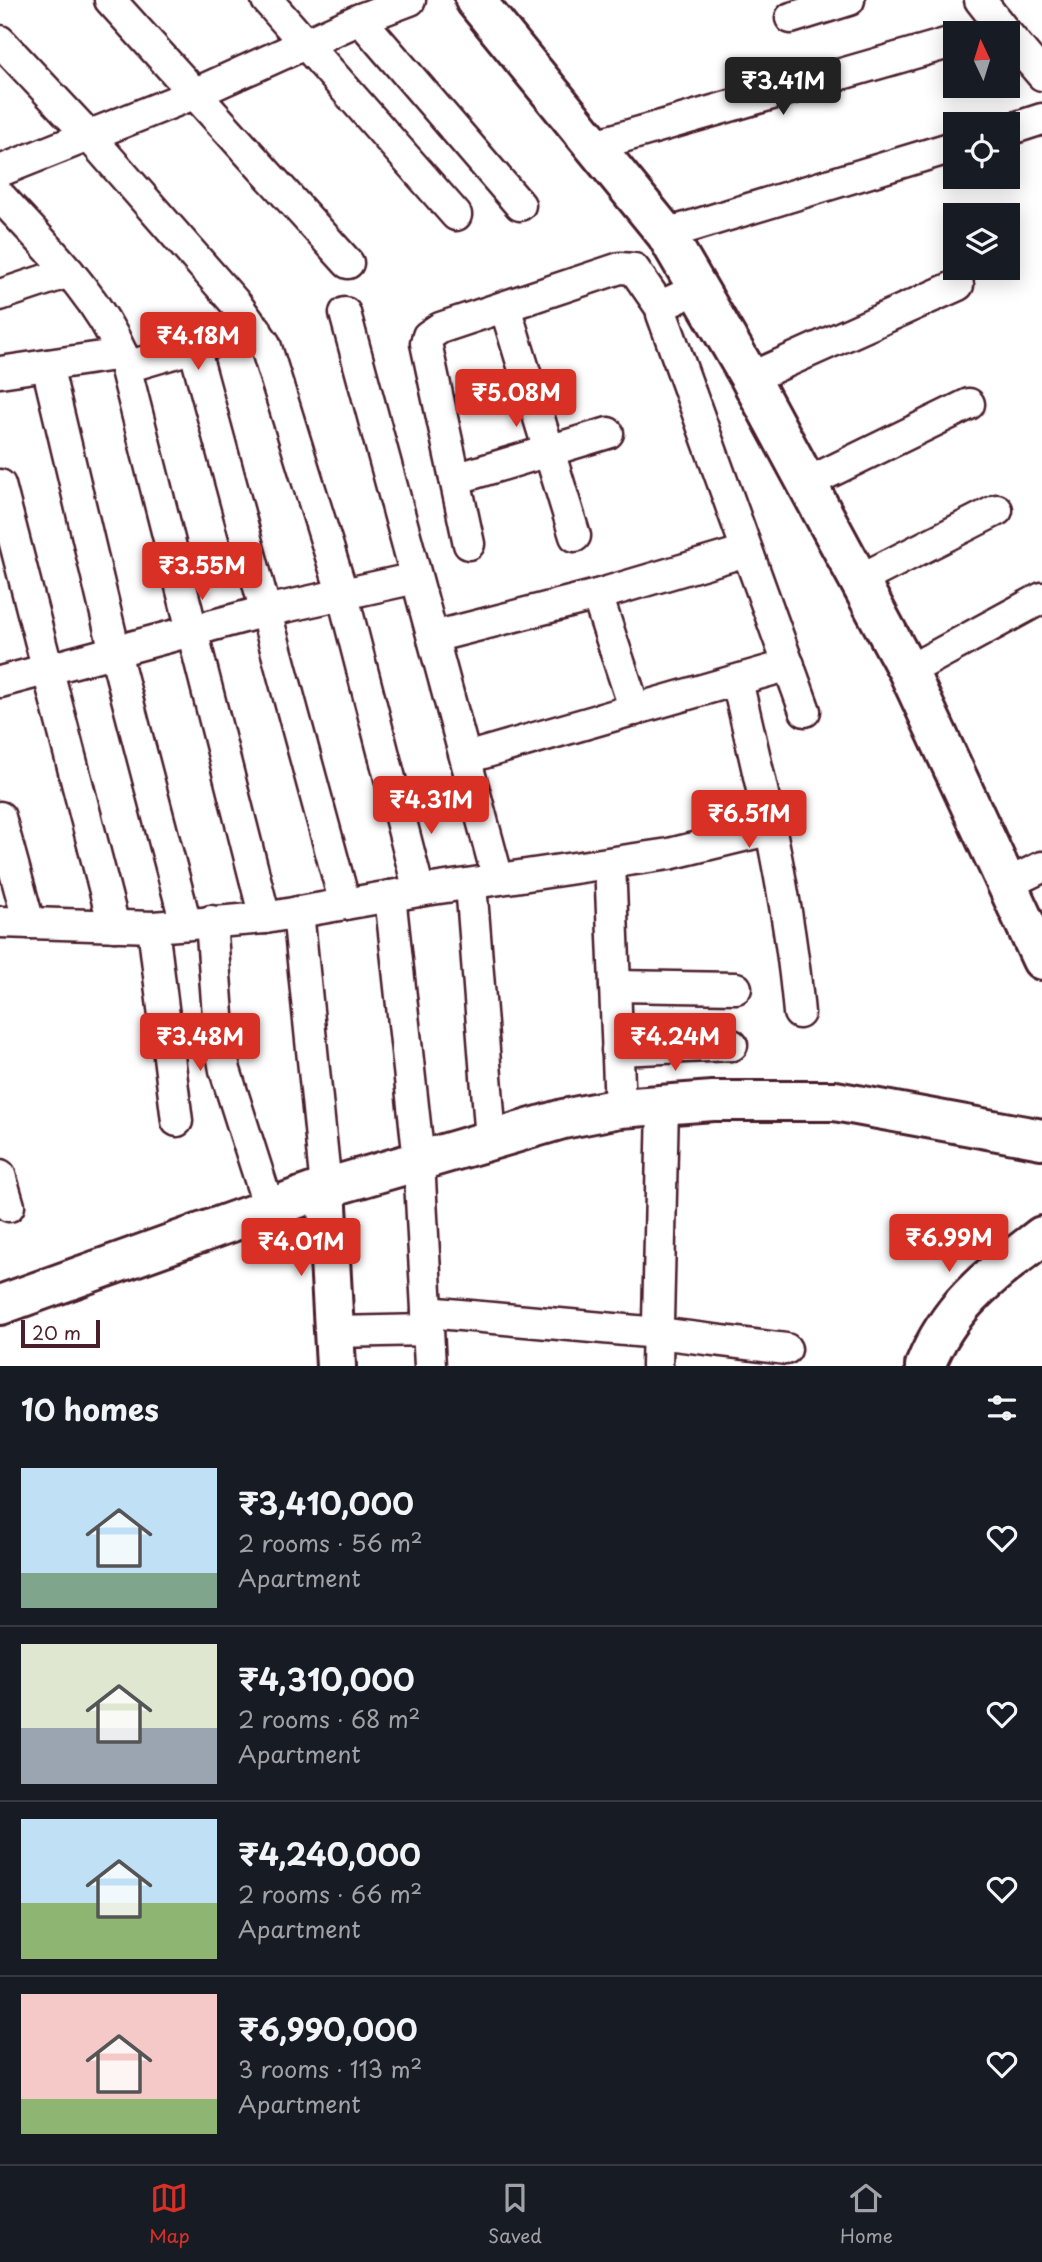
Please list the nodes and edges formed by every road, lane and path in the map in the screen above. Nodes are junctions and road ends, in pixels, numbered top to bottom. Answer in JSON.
{"nodes":[{"id":1,"x":110,"y":0,"type":"edge"},
{"id":2,"x":267,"y":0,"type":"edge"},
{"id":3,"x":410,"y":0,"type":"edge"},
{"id":4,"x":475,"y":0,"type":"edge"},
{"id":5,"x":849,"y":0,"type":"edge"},
{"id":6,"x":980,"y":0,"type":"edge"},
{"id":7,"x":791,"y":18,"type":"dead end"},
{"id":8,"x":360,"y":19,"type":"junction"},
{"id":9,"x":992,"y":21,"type":"edge"},
{"id":10,"x":0,"y":41,"type":"edge"},
{"id":11,"x":305,"y":43,"type":"junction"},
{"id":12,"x":943,"y":45,"type":"edge"},
{"id":13,"x":1020,"y":53,"type":"edge"},
{"id":14,"x":1042,"y":75,"type":"edge"},
{"id":15,"x":196,"y":93,"type":"junction"},
{"id":16,"x":1042,"y":119,"type":"edge"},
{"id":17,"x":1020,"y":126,"type":"edge"},
{"id":18,"x":90,"y":137,"type":"junction"},
{"id":19,"x":596,"y":145,"type":"junction"},
{"id":20,"x":943,"y":150,"type":"edge"},
{"id":21,"x":0,"y":171,"type":"edge"},
{"id":22,"x":0,"y":196,"type":"edge"},
{"id":23,"x":520,"y":205,"type":"dead end"},
{"id":24,"x":456,"y":215,"type":"dead end"},
{"id":25,"x":666,"y":234,"type":"junction"},
{"id":26,"x":348,"y":263,"type":"dead end"},
{"id":27,"x":69,"y":272,"type":"junction"},
{"id":28,"x":958,"y":285,"type":"dead end"},
{"id":29,"x":698,"y":289,"type":"junction"},
{"id":30,"x":0,"y":295,"type":"edge"},
{"id":31,"x":505,"y":307,"type":"junction"},
{"id":32,"x":661,"y":308,"type":"junction"},
{"id":33,"x":345,"y":313,"type":"dead end"},
{"id":34,"x":256,"y":329,"type":"junction"},
{"id":35,"x":194,"y":347,"type":"junction"},
{"id":36,"x":124,"y":361,"type":"junction"},
{"id":37,"x":47,"y":365,"type":"junction"},
{"id":38,"x":0,"y":372,"type":"edge"},
{"id":39,"x":750,"y":378,"type":"junction"},
{"id":40,"x":969,"y":404,"type":"dead end"},
{"id":41,"x":608,"y":433,"type":"dead end"},
{"id":42,"x":549,"y":450,"type":"junction"},
{"id":43,"x":455,"y":479,"type":"junction"},
{"id":44,"x":807,"y":483,"type":"junction"},
{"id":45,"x":0,"y":485,"type":"edge"},
{"id":46,"x":997,"y":510,"type":"dead end"},
{"id":47,"x":575,"y":536,"type":"dead end"},
{"id":48,"x":469,"y":544,"type":"dead end"},
{"id":49,"x":746,"y":551,"type":"junction"},
{"id":50,"x":416,"y":578,"type":"junction"},
{"id":51,"x":859,"y":580,"type":"junction"},
{"id":52,"x":342,"y":592,"type":"junction"},
{"id":53,"x":597,"y":594,"type":"junction"},
{"id":54,"x":1042,"y":598,"type":"edge"},
{"id":55,"x":265,"y":611,"type":"junction"},
{"id":56,"x":192,"y":631,"type":"junction"},
{"id":57,"x":433,"y":637,"type":"junction"},
{"id":58,"x":115,"y":652,"type":"junction"},
{"id":59,"x":789,"y":665,"type":"junction"},
{"id":60,"x":49,"y":669,"type":"junction"},
{"id":61,"x":908,"y":671,"type":"junction"},
{"id":62,"x":737,"y":681,"type":"junction"},
{"id":63,"x":0,"y":682,"type":"edge"},
{"id":64,"x":635,"y":710,"type":"junction"},
{"id":65,"x":805,"y":711,"type":"dead end"},
{"id":66,"x":466,"y":758,"type":"junction"},
{"id":67,"x":0,"y":817,"type":"edge"},
{"id":68,"x":772,"y":830,"type":"junction"},
{"id":69,"x":610,"y":863,"type":"junction"},
{"id":70,"x":1042,"y":867,"type":"edge"},
{"id":71,"x":485,"y":882,"type":"junction"},
{"id":72,"x":1007,"y":884,"type":"junction"},
{"id":73,"x":419,"y":891,"type":"junction"},
{"id":74,"x":390,"y":896,"type":"junction"},
{"id":75,"x":345,"y":904,"type":"junction"},
{"id":76,"x":298,"y":912,"type":"junction"},
{"id":77,"x":265,"y":918,"type":"junction"},
{"id":78,"x":15,"y":923,"type":"edge"},
{"id":79,"x":198,"y":923,"type":"junction"},
{"id":80,"x":114,"y":926,"type":"junction"},
{"id":81,"x":153,"y":927,"type":"junction"},
{"id":82,"x":1042,"y":960,"type":"edge"},
{"id":83,"x":615,"y":986,"type":"junction"},
{"id":84,"x":736,"y":988,"type":"dead end"},
{"id":85,"x":799,"y":1013,"type":"dead end"},
{"id":86,"x":732,"y":1045,"type":"dead end"},
{"id":87,"x":617,"y":1050,"type":"junction"},
{"id":88,"x":663,"y":1105,"type":"junction"},
{"id":89,"x":620,"y":1108,"type":"junction"},
{"id":90,"x":177,"y":1121,"type":"dead end"},
{"id":91,"x":1042,"y":1139,"type":"edge"},
{"id":92,"x":491,"y":1140,"type":"junction"},
{"id":93,"x":419,"y":1161,"type":"junction"},
{"id":94,"x":0,"y":1175,"type":"edge"},
{"id":95,"x":326,"y":1188,"type":"junction"},
{"id":96,"x":9,"y":1206,"type":"dead end"},
{"id":97,"x":269,"y":1208,"type":"junction"},
{"id":98,"x":1042,"y":1236,"type":"edge"},
{"id":99,"x":0,"y":1306,"type":"edge"},
{"id":100,"x":427,"y":1321,"type":"junction"},
{"id":101,"x":658,"y":1333,"type":"junction"},
{"id":102,"x":335,"y":1349,"type":"edge"},
{"id":103,"x":786,"y":1349,"type":"dead end"},
{"id":104,"x":430,"y":1366,"type":"edge"},
{"id":105,"x":657,"y":1366,"type":"edge"},
{"id":106,"x":925,"y":1366,"type":"edge"}],
"edges":[{"from":1,"to":15,"type":"street"},
{"from":2,"to":11,"type":"street"},
{"from":3,"to":8,"type":"street"},
{"from":4,"to":19,"type":"street"},
{"from":5,"to":7,"type":"street"},
{"from":6,"to":9,"type":"street"},
{"from":8,"to":11,"type":"street"},
{"from":8,"to":23,"type":"street"},
{"from":10,"to":18,"type":"street"},
{"from":11,"to":15,"type":"street"},
{"from":11,"to":24,"type":"street"},
{"from":12,"to":19,"type":"street"},
{"from":13,"to":14,"type":"street"},
{"from":15,"to":18,"type":"street"},
{"from":15,"to":26,"type":"street"},
{"from":16,"to":17,"type":"street"},
{"from":18,"to":21,"type":"street"},
{"from":18,"to":34,"type":"street"},
{"from":19,"to":25,"type":"street"},
{"from":20,"to":25,"type":"street"},
{"from":22,"to":27,"type":"street"},
{"from":25,"to":29,"type":"street"},
{"from":27,"to":30,"type":"street"},
{"from":27,"to":36,"type":"street"},
{"from":28,"to":39,"type":"street"},
{"from":29,"to":32,"type":"street"},
{"from":29,"to":39,"type":"street"},
{"from":31,"to":32,"type":"street"},
{"from":31,"to":42,"type":"street"},
{"from":31,"to":43,"type":"street"},
{"from":32,"to":49,"type":"street"},
{"from":33,"to":50,"type":"street"},
{"from":34,"to":35,"type":"street"},
{"from":34,"to":52,"type":"street"},
{"from":35,"to":36,"type":"street"},
{"from":35,"to":55,"type":"street"},
{"from":36,"to":37,"type":"street"},
{"from":36,"to":56,"type":"street"},
{"from":37,"to":38,"type":"street"},
{"from":37,"to":58,"type":"street"},
{"from":39,"to":44,"type":"street"},
{"from":40,"to":44,"type":"street"},
{"from":41,"to":42,"type":"street"},
{"from":42,"to":43,"type":"street"},
{"from":42,"to":47,"type":"street"},
{"from":43,"to":48,"type":"street"},
{"from":44,"to":51,"type":"street"},
{"from":45,"to":60,"type":"street"},
{"from":46,"to":51,"type":"street"},
{"from":49,"to":53,"type":"street"},
{"from":49,"to":59,"type":"street"},
{"from":50,"to":52,"type":"street"},
{"from":50,"to":57,"type":"street"},
{"from":51,"to":61,"type":"street"},
{"from":52,"to":55,"type":"street"},
{"from":52,"to":73,"type":"street"},
{"from":53,"to":57,"type":"street"},
{"from":53,"to":64,"type":"street"},
{"from":54,"to":61,"type":"street"},
{"from":55,"to":56,"type":"street"},
{"from":55,"to":75,"type":"street"},
{"from":56,"to":58,"type":"street"},
{"from":56,"to":77,"type":"street"},
{"from":57,"to":66,"type":"street"},
{"from":58,"to":60,"type":"street"},
{"from":58,"to":79,"type":"street"},
{"from":59,"to":62,"type":"street"},
{"from":59,"to":65,"type":"street"},
{"from":60,"to":63,"type":"street"},
{"from":60,"to":80,"type":"street"},
{"from":61,"to":72,"type":"street"},
{"from":62,"to":64,"type":"street"},
{"from":62,"to":68,"type":"street"},
{"from":64,"to":66,"type":"street"},
{"from":66,"to":71,"type":"street"},
{"from":67,"to":78,"type":"street"},
{"from":68,"to":69,"type":"street"},
{"from":68,"to":85,"type":"street"},
{"from":69,"to":71,"type":"street"},
{"from":69,"to":83,"type":"street"},
{"from":70,"to":72,"type":"street"},
{"from":71,"to":73,"type":"street"},
{"from":71,"to":92,"type":"street"},
{"from":72,"to":82,"type":"street"},
{"from":73,"to":74,"type":"street"},
{"from":74,"to":75,"type":"street"},
{"from":74,"to":93,"type":"street"},
{"from":75,"to":76,"type":"street"},
{"from":76,"to":77,"type":"street"},
{"from":76,"to":95,"type":"street"},
{"from":77,"to":79,"type":"street"},
{"from":78,"to":80,"type":"street"},
{"from":79,"to":81,"type":"street"},
{"from":79,"to":97,"type":"street"},
{"from":80,"to":81,"type":"street"},
{"from":81,"to":90,"type":"street"},
{"from":83,"to":84,"type":"street"},
{"from":83,"to":87,"type":"street"},
{"from":86,"to":87,"type":"street"},
{"from":87,"to":89,"type":"street"},
{"from":88,"to":89,"type":"street"},
{"from":88,"to":91,"type":"street"},
{"from":88,"to":101,"type":"street"},
{"from":89,"to":92,"type":"street"},
{"from":92,"to":93,"type":"street"},
{"from":93,"to":95,"type":"street"},
{"from":93,"to":100,"type":"street"},
{"from":94,"to":96,"type":"street"},
{"from":95,"to":97,"type":"street"},
{"from":95,"to":102,"type":"street"},
{"from":97,"to":99,"type":"street"},
{"from":98,"to":106,"type":"street"},
{"from":100,"to":101,"type":"street"},
{"from":100,"to":102,"type":"street"},
{"from":100,"to":104,"type":"street"},
{"from":101,"to":103,"type":"street"},
{"from":101,"to":105,"type":"street"}]}
